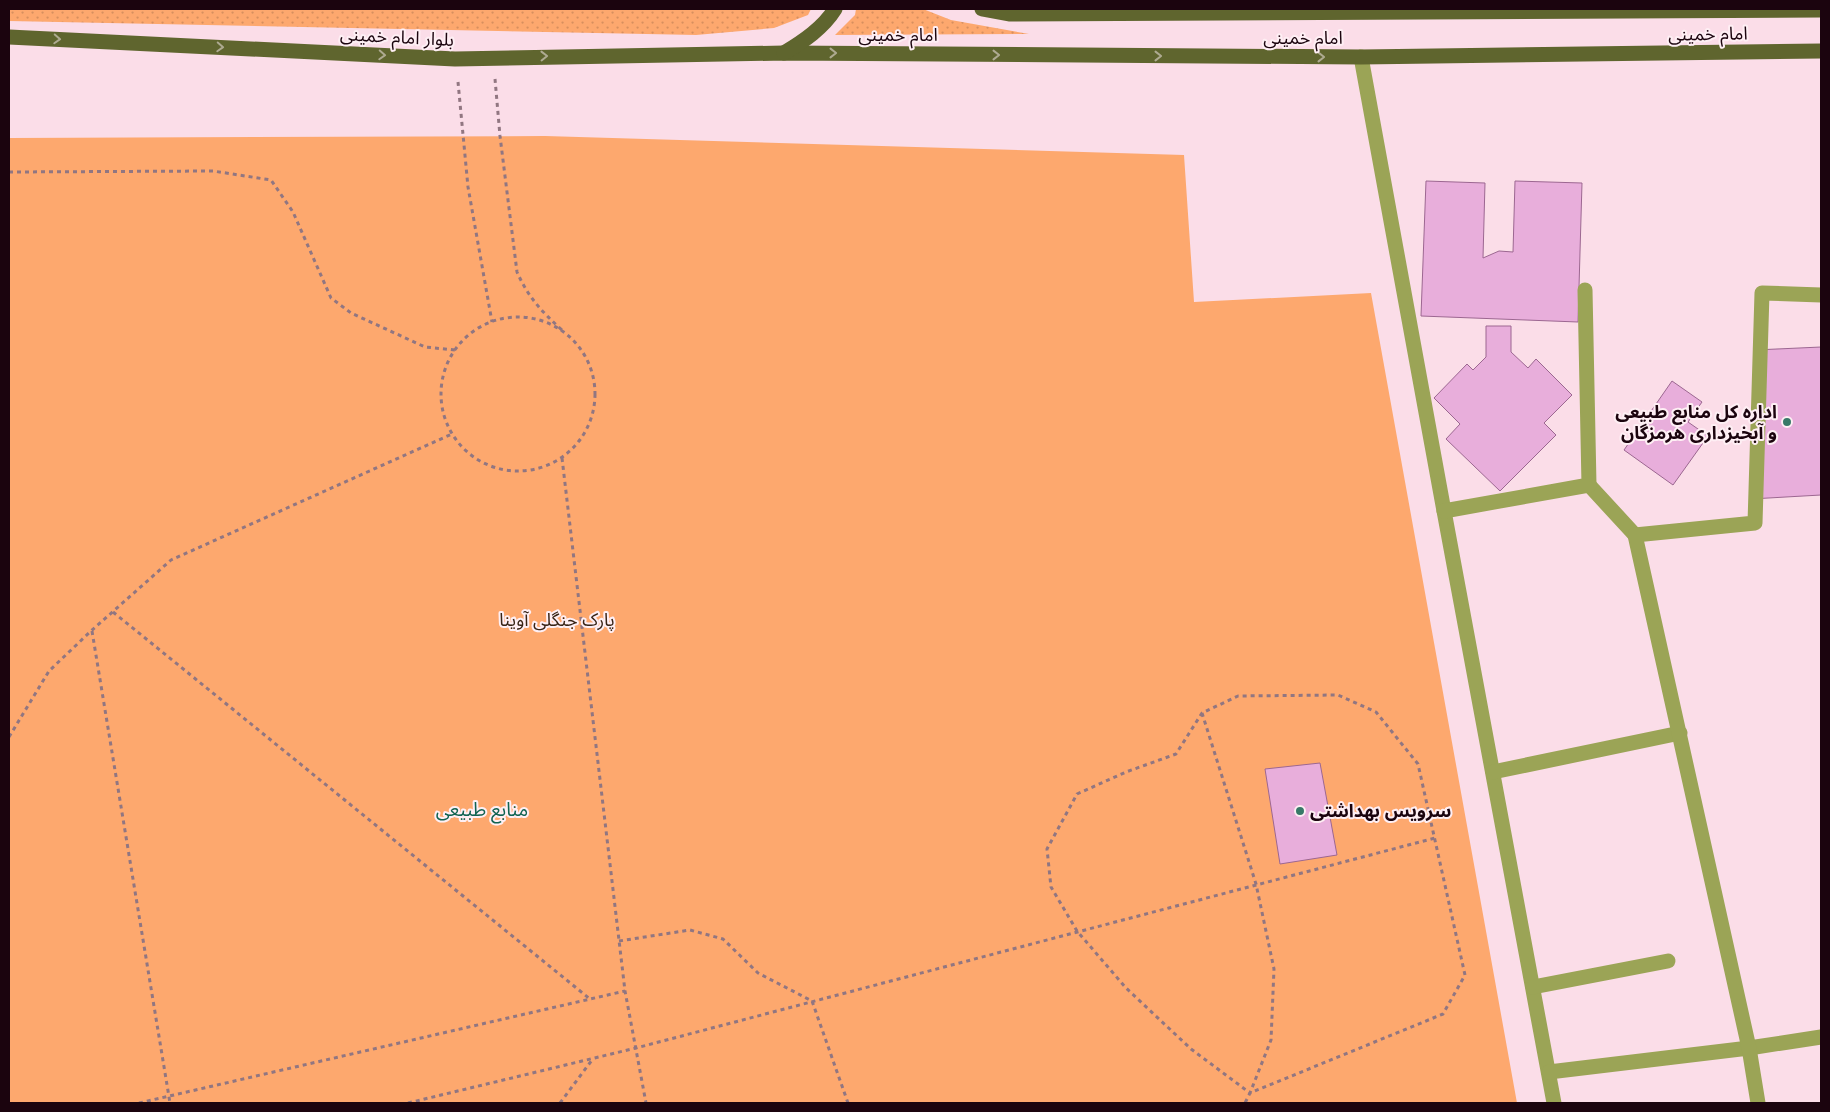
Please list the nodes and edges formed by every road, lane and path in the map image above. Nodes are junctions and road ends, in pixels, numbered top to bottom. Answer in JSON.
{"nodes":[{"id":1,"x":835,"y":9,"type":"edge"},
{"id":2,"x":982,"y":9,"type":"edge"},
{"id":3,"x":1821,"y":10,"type":"edge"},
{"id":4,"x":9,"y":37,"type":"edge"},
{"id":5,"x":1821,"y":52,"type":"edge"},
{"id":6,"x":784,"y":53,"type":"junction"},
{"id":7,"x":494,"y":57,"type":"junction"},
{"id":8,"x":1361,"y":57,"type":"junction"},
{"id":9,"x":455,"y":59,"type":"junction"},
{"id":10,"x":9,"y":172,"type":"edge"},
{"id":11,"x":1585,"y":290,"type":"dead end"},
{"id":12,"x":1821,"y":295,"type":"edge"},
{"id":13,"x":492,"y":322,"type":"junction"},
{"id":14,"x":566,"y":334,"type":"junction"},
{"id":15,"x":455,"y":350,"type":"junction"},
{"id":16,"x":452,"y":434,"type":"junction"},
{"id":17,"x":562,"y":458,"type":"junction"},
{"id":18,"x":1589,"y":485,"type":"junction"},
{"id":19,"x":1444,"y":511,"type":"junction"},
{"id":20,"x":1635,"y":535,"type":"junction"},
{"id":21,"x":113,"y":612,"type":"junction"},
{"id":22,"x":92,"y":631,"type":"junction"},
{"id":23,"x":1202,"y":713,"type":"junction"},
{"id":24,"x":1680,"y":733,"type":"junction"},
{"id":25,"x":9,"y":737,"type":"edge"},
{"id":26,"x":1493,"y":772,"type":"junction"},
{"id":27,"x":1435,"y":838,"type":"junction"},
{"id":28,"x":1256,"y":884,"type":"junction"},
{"id":29,"x":1077,"y":931,"type":"junction"},
{"id":30,"x":619,"y":941,"type":"junction"},
{"id":31,"x":1668,"y":961,"type":"dead end"},
{"id":32,"x":1533,"y":986,"type":"junction"},
{"id":33,"x":625,"y":991,"type":"junction"},
{"id":34,"x":590,"y":999,"type":"junction"},
{"id":35,"x":812,"y":1001,"type":"junction"},
{"id":36,"x":1821,"y":1037,"type":"edge"},
{"id":37,"x":636,"y":1048,"type":"junction"},
{"id":38,"x":1749,"y":1048,"type":"junction"},
{"id":39,"x":593,"y":1058,"type":"junction"},
{"id":40,"x":1549,"y":1072,"type":"junction"},
{"id":41,"x":1250,"y":1093,"type":"junction"},
{"id":42,"x":169,"y":1097,"type":"junction"},
{"id":43,"x":139,"y":1103,"type":"edge"},
{"id":44,"x":170,"y":1103,"type":"edge"},
{"id":45,"x":408,"y":1103,"type":"edge"},
{"id":46,"x":560,"y":1103,"type":"edge"},
{"id":47,"x":646,"y":1103,"type":"edge"},
{"id":48,"x":848,"y":1103,"type":"edge"},
{"id":49,"x":1245,"y":1103,"type":"edge"},
{"id":50,"x":1554,"y":1103,"type":"edge"},
{"id":51,"x":1758,"y":1103,"type":"edge"}],
"edges":[{"from":1,"to":6,"type":"main road"},
{"from":2,"to":3,"type":"main road"},
{"from":4,"to":9,"type":"main road","name":"بلوار امام خمینی","one_way":true},
{"from":5,"to":8,"type":"main road","name":"امام خمینی"},
{"from":7,"to":6,"type":"main road","name":"بلوار امام خمینی","one_way":true},
{"from":6,"to":8,"type":"main road","name":"امام خمینی","one_way":true},
{"from":7,"to":9,"type":"main road","name":"بلوار امام خمینی"},
{"from":7,"to":14,"type":"path"},
{"from":8,"to":19,"type":"street"},
{"from":9,"to":13,"type":"path"},
{"from":10,"to":15,"type":"path"},
{"from":11,"to":18,"type":"street"},
{"from":12,"to":20,"type":"street"},
{"from":13,"to":14,"type":"path"},
{"from":13,"to":15,"type":"path"},
{"from":14,"to":17,"type":"path"},
{"from":15,"to":16,"type":"path"},
{"from":16,"to":17,"type":"path"},
{"from":16,"to":21,"type":"path"},
{"from":17,"to":30,"type":"path"},
{"from":18,"to":19,"type":"street"},
{"from":18,"to":20,"type":"street"},
{"from":19,"to":26,"type":"street"},
{"from":20,"to":24,"type":"street"},
{"from":21,"to":22,"type":"path"},
{"from":21,"to":34,"type":"path"},
{"from":22,"to":25,"type":"path"},
{"from":22,"to":42,"type":"path"},
{"from":23,"to":27,"type":"path"},
{"from":23,"to":28,"type":"path"},
{"from":23,"to":29,"type":"path"},
{"from":24,"to":26,"type":"street"},
{"from":24,"to":38,"type":"street"},
{"from":26,"to":32,"type":"street"},
{"from":27,"to":28,"type":"path"},
{"from":27,"to":41,"type":"path"},
{"from":28,"to":29,"type":"path"},
{"from":28,"to":41,"type":"path"},
{"from":29,"to":35,"type":"path"},
{"from":29,"to":41,"type":"path"},
{"from":30,"to":33,"type":"path"},
{"from":30,"to":35,"type":"path"},
{"from":31,"to":32,"type":"street"},
{"from":32,"to":40,"type":"street"},
{"from":33,"to":34,"type":"path"},
{"from":33,"to":37,"type":"path"},
{"from":34,"to":42,"type":"path"},
{"from":35,"to":37,"type":"path"},
{"from":35,"to":48,"type":"path"},
{"from":36,"to":38,"type":"street"},
{"from":37,"to":39,"type":"path"},
{"from":37,"to":47,"type":"path"},
{"from":38,"to":40,"type":"street"},
{"from":38,"to":51,"type":"street"},
{"from":39,"to":45,"type":"path"},
{"from":39,"to":46,"type":"path"},
{"from":40,"to":50,"type":"street"},
{"from":41,"to":49,"type":"path"},
{"from":42,"to":43,"type":"path"},
{"from":42,"to":44,"type":"path"}]}
